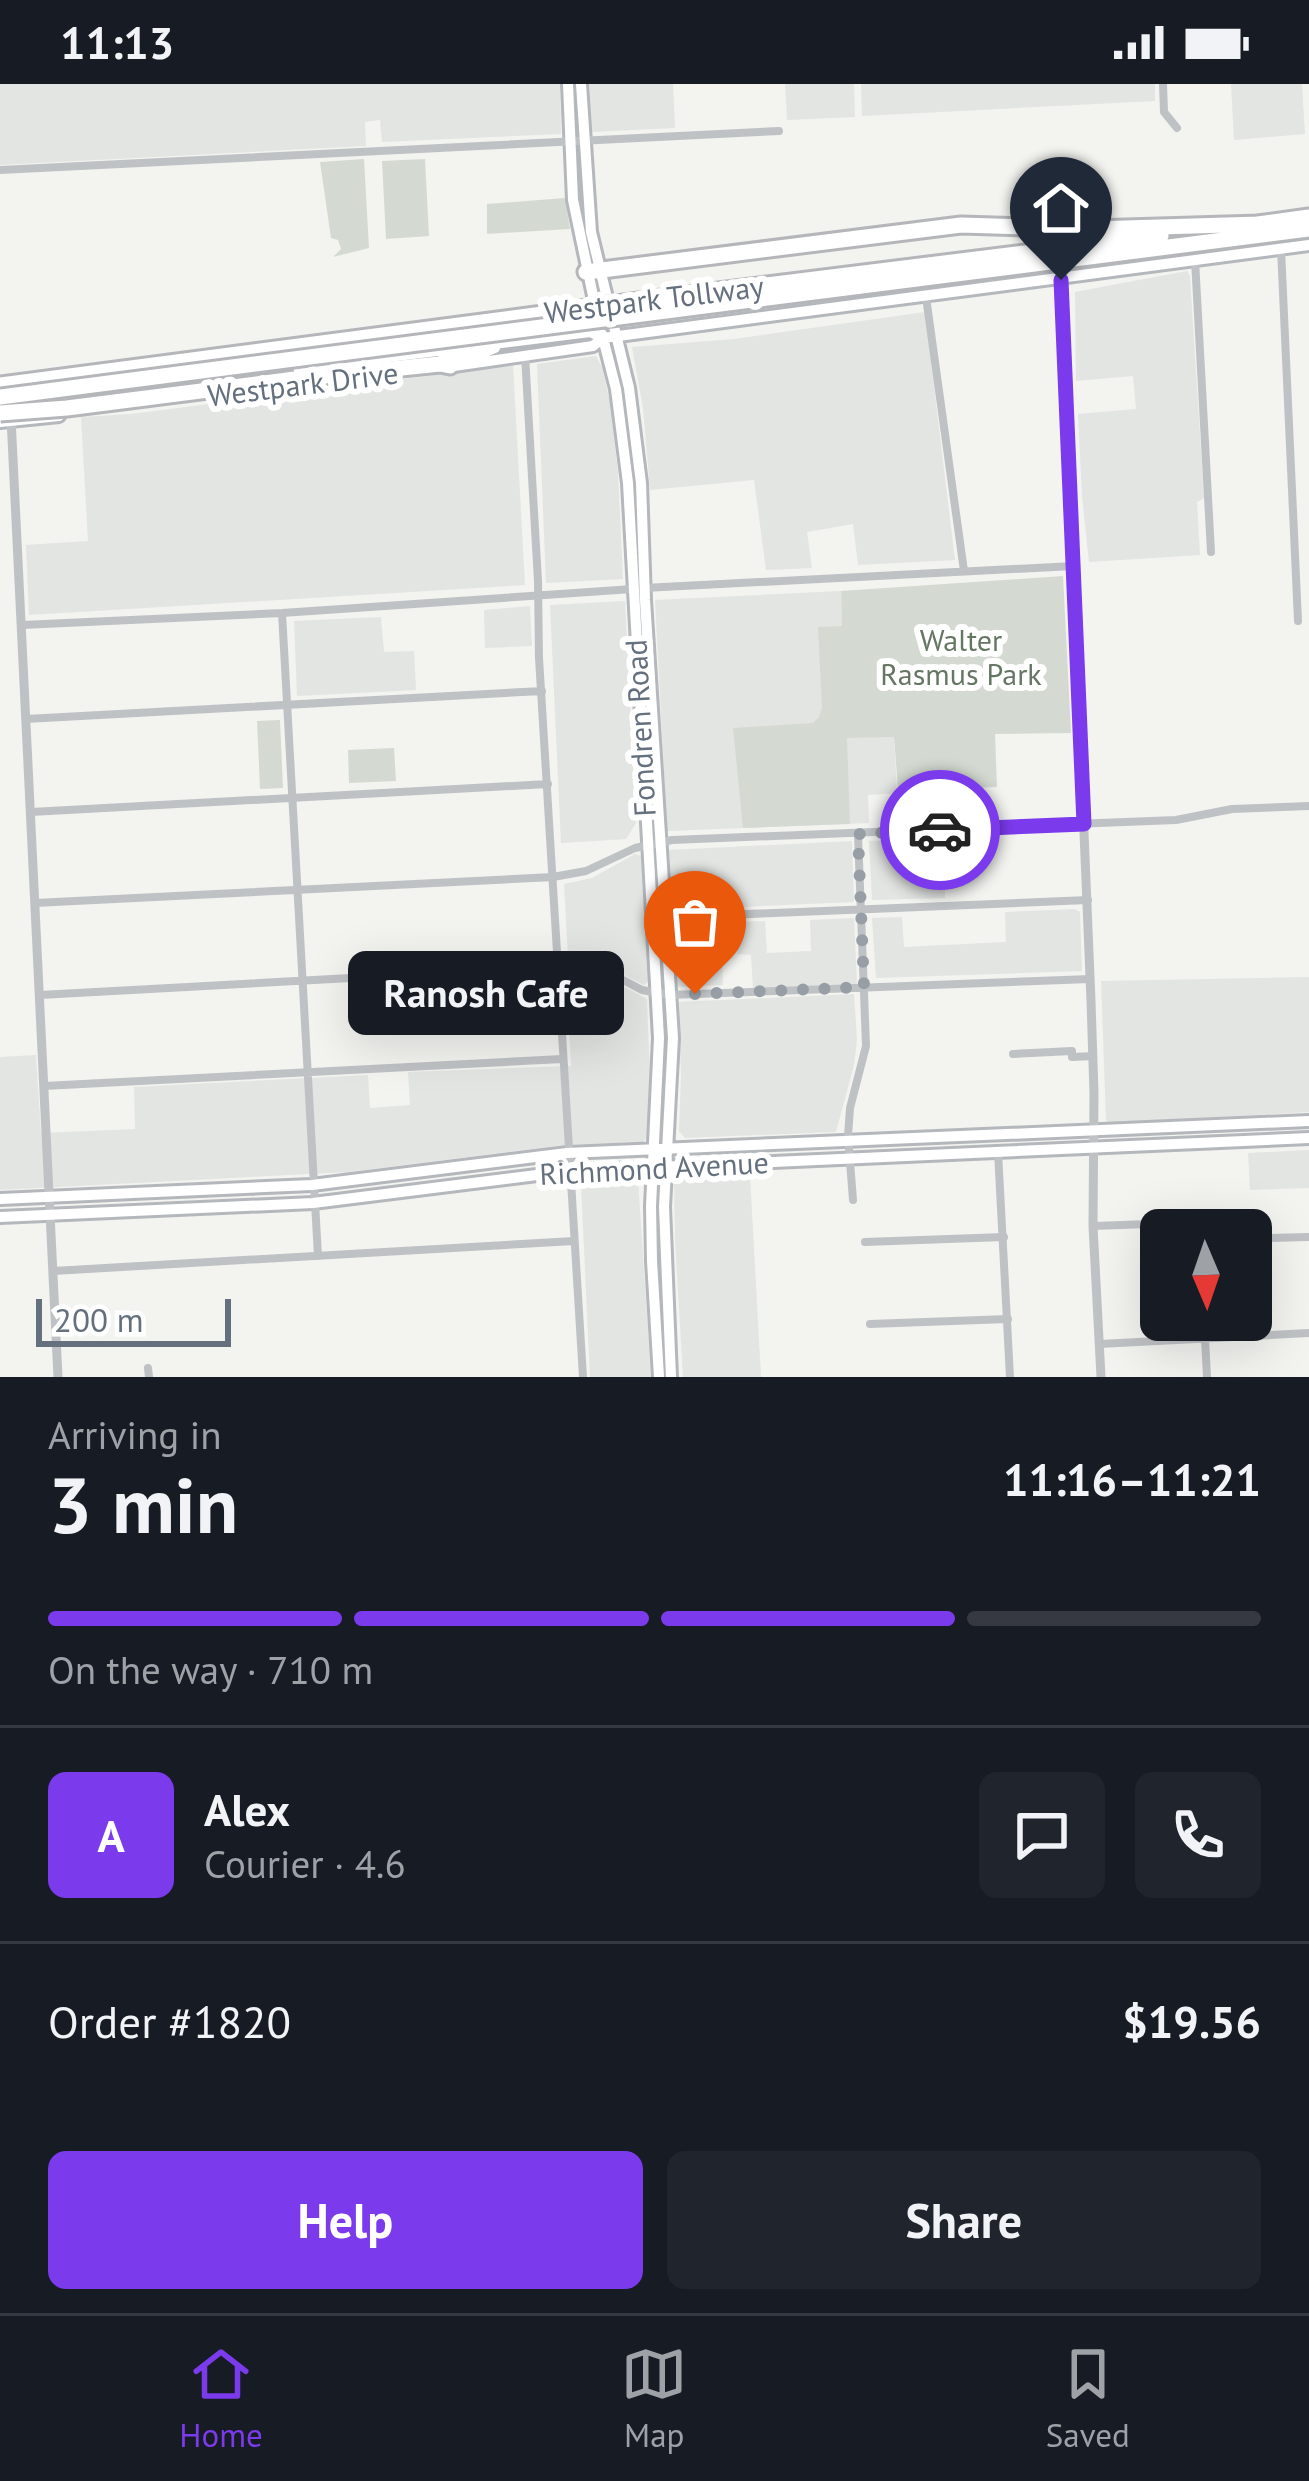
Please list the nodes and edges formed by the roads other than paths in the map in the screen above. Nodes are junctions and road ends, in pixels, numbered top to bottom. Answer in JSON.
{"nodes":[{"id":1,"x":568,"y":84,"type":"edge"},
{"id":2,"x":581,"y":84,"type":"edge"},
{"id":3,"x":1163,"y":84,"type":"edge"},
{"id":4,"x":1177,"y":128,"type":"dead end"},
{"id":5,"x":779,"y":130,"type":"dead end"},
{"id":6,"x":584,"y":139,"type":"junction"},
{"id":7,"x":569,"y":140,"type":"junction"},
{"id":8,"x":0,"y":170,"type":"edge"},
{"id":9,"x":1309,"y":218,"type":"edge"},
{"id":10,"x":1260,"y":224,"type":"junction"},
{"id":11,"x":1309,"y":230,"type":"edge"},
{"id":12,"x":1309,"y":245,"type":"edge"},
{"id":13,"x":1281,"y":249,"type":"junction"},
{"id":14,"x":1195,"y":260,"type":"junction"},
{"id":15,"x":592,"y":271,"type":"junction"},
{"id":16,"x":1061,"y":280,"type":"junction"},
{"id":17,"x":926,"y":297,"type":"junction"},
{"id":18,"x":648,"y":306,"type":"junction"},
{"id":19,"x":609,"y":337,"type":"junction"},
{"id":20,"x":509,"y":341,"type":"junction"},
{"id":21,"x":525,"y":355,"type":"junction"},
{"id":22,"x":344,"y":363,"type":"junction"},
{"id":23,"x":443,"y":366,"type":"junction"},
{"id":24,"x":100,"y":372,"type":"junction"},
{"id":25,"x":0,"y":385,"type":"edge"},
{"id":26,"x":4,"y":411,"type":"edge"},
{"id":27,"x":634,"y":483,"type":"junction"},
{"id":28,"x":1211,"y":552,"type":"dead end"},
{"id":29,"x":1075,"y":566,"type":"junction"},
{"id":30,"x":964,"y":572,"type":"junction"},
{"id":31,"x":639,"y":588,"type":"junction"},
{"id":32,"x":538,"y":593,"type":"junction"},
{"id":33,"x":282,"y":613,"type":"junction"},
{"id":34,"x":1298,"y":621,"type":"dead end"},
{"id":35,"x":22,"y":625,"type":"junction"},
{"id":36,"x":644,"y":678,"type":"junction"},
{"id":37,"x":542,"y":691,"type":"junction"},
{"id":38,"x":287,"y":704,"type":"junction"},
{"id":39,"x":26,"y":718,"type":"junction"},
{"id":40,"x":548,"y":784,"type":"junction"},
{"id":41,"x":292,"y":796,"type":"junction"},
{"id":42,"x":1309,"y":806,"type":"edge"},
{"id":43,"x":31,"y":812,"type":"junction"},
{"id":44,"x":1084,"y":824,"type":"junction"},
{"id":45,"x":858,"y":834,"type":"junction"},
{"id":46,"x":655,"y":843,"type":"junction"},
{"id":47,"x":553,"y":877,"type":"junction"},
{"id":48,"x":297,"y":888,"type":"junction"},
{"id":49,"x":1088,"y":900,"type":"junction"},
{"id":50,"x":35,"y":903,"type":"junction"},
{"id":51,"x":861,"y":909,"type":"junction"},
{"id":52,"x":652,"y":918,"type":"junction"},
{"id":53,"x":666,"y":918,"type":"junction"},
{"id":54,"x":560,"y":968,"type":"junction"},
{"id":55,"x":1090,"y":979,"type":"junction"},
{"id":56,"x":302,"y":982,"type":"junction"},
{"id":57,"x":864,"y":987,"type":"junction"},
{"id":58,"x":656,"y":994,"type":"junction"},
{"id":59,"x":40,"y":995,"type":"junction"},
{"id":60,"x":670,"y":995,"type":"junction"},
{"id":61,"x":1013,"y":1054,"type":"dead end"},
{"id":62,"x":1093,"y":1056,"type":"junction"},
{"id":63,"x":562,"y":1058,"type":"junction"},
{"id":64,"x":308,"y":1072,"type":"junction"},
{"id":65,"x":44,"y":1086,"type":"junction"},
{"id":66,"x":1309,"y":1121,"type":"edge"},
{"id":67,"x":1094,"y":1132,"type":"junction"},
{"id":68,"x":1309,"y":1138,"type":"edge"},
{"id":69,"x":848,"y":1142,"type":"junction"},
{"id":70,"x":1093,"y":1149,"type":"junction"},
{"id":71,"x":661,"y":1150,"type":"junction"},
{"id":72,"x":998,"y":1152,"type":"junction"},
{"id":73,"x":568,"y":1154,"type":"junction"},
{"id":74,"x":850,"y":1158,"type":"junction"},
{"id":75,"x":483,"y":1164,"type":"junction"},
{"id":76,"x":660,"y":1167,"type":"junction"},
{"id":77,"x":568,"y":1171,"type":"junction"},
{"id":78,"x":399,"y":1174,"type":"junction"},
{"id":79,"x":486,"y":1181,"type":"junction"},
{"id":80,"x":313,"y":1185,"type":"junction"},
{"id":81,"x":228,"y":1189,"type":"junction"},
{"id":82,"x":141,"y":1192,"type":"junction"},
{"id":83,"x":401,"y":1192,"type":"junction"},
{"id":84,"x":49,"y":1197,"type":"junction"},
{"id":85,"x":0,"y":1199,"type":"edge"},
{"id":86,"x":853,"y":1201,"type":"dead end"},
{"id":87,"x":313,"y":1203,"type":"junction"},
{"id":88,"x":230,"y":1207,"type":"junction"},
{"id":89,"x":140,"y":1209,"type":"junction"},
{"id":90,"x":50,"y":1215,"type":"junction"},
{"id":91,"x":0,"y":1217,"type":"edge"},
{"id":92,"x":1140,"y":1224,"type":"edge"},
{"id":93,"x":1093,"y":1226,"type":"junction"},
{"id":94,"x":1004,"y":1237,"type":"junction"},
{"id":95,"x":1309,"y":1237,"type":"edge"},
{"id":96,"x":1272,"y":1238,"type":"edge"},
{"id":97,"x":574,"y":1241,"type":"junction"},
{"id":98,"x":865,"y":1242,"type":"dead end"},
{"id":99,"x":318,"y":1256,"type":"junction"},
{"id":100,"x":52,"y":1271,"type":"junction"},
{"id":101,"x":659,"y":1276,"type":"junction"},
{"id":102,"x":1008,"y":1319,"type":"junction"},
{"id":103,"x":869,"y":1324,"type":"dead end"},
{"id":104,"x":1309,"y":1333,"type":"edge"},
{"id":105,"x":1272,"y":1334,"type":"edge"},
{"id":106,"x":1145,"y":1341,"type":"edge"},
{"id":107,"x":1205,"y":1341,"type":"edge"},
{"id":108,"x":1100,"y":1344,"type":"junction"},
{"id":109,"x":58,"y":1377,"type":"edge"},
{"id":110,"x":583,"y":1377,"type":"edge"},
{"id":111,"x":658,"y":1377,"type":"edge"},
{"id":112,"x":671,"y":1377,"type":"edge"},
{"id":113,"x":1010,"y":1377,"type":"edge"},
{"id":114,"x":1101,"y":1377,"type":"edge"},
{"id":115,"x":1207,"y":1377,"type":"edge"}],
"edges":[{"from":1,"to":7,"type":"main road","name":"Fondren Road"},
{"from":2,"to":6,"type":"main road","name":"Fondren Road"},
{"from":3,"to":4,"type":"street"},
{"from":5,"to":6,"type":"street"},
{"from":6,"to":7,"type":"street"},
{"from":6,"to":15,"type":"main road","name":"Fondren Road"},
{"from":7,"to":8,"type":"street"},
{"from":7,"to":15,"type":"main road","name":"Fondren Road"},
{"from":9,"to":10,"type":"highway","name":"Westpark Tollway"},
{"from":10,"to":15,"type":"highway"},
{"from":10,"to":18,"type":"highway","name":"Westpark Tollway"},
{"from":11,"to":18,"type":"highway","name":"Westpark Tollway"},
{"from":12,"to":13,"type":"main road","name":"Westpark Drive"},
{"from":13,"to":14,"type":"main road","name":"Westpark Drive"},
{"from":13,"to":34,"type":"street"},
{"from":14,"to":16,"type":"main road","name":"Westpark Drive"},
{"from":14,"to":28,"type":"street"},
{"from":15,"to":19,"type":"main road","name":"Fondren Road"},
{"from":16,"to":17,"type":"main road","name":"Westpark Drive"},
{"from":16,"to":29,"type":"street"},
{"from":17,"to":19,"type":"main road","name":"Westpark Drive"},
{"from":17,"to":30,"type":"street"},
{"from":18,"to":24,"type":"highway","name":"Westpark Tollway","bridge":true},
{"from":18,"to":26,"type":"highway","name":"Westpark Tollway","bridge":true},
{"from":19,"to":20,"type":"main road","name":"Westpark Drive"},
{"from":19,"to":21,"type":"main road","name":"Westpark Drive"},
{"from":19,"to":27,"type":"main road","name":"Fondren Road"},
{"from":20,"to":22,"type":"main road","name":"Westpark Drive"},
{"from":20,"to":23,"type":"main road"},
{"from":21,"to":23,"type":"main road","name":"Westpark Drive"},
{"from":21,"to":32,"type":"street"},
{"from":22,"to":24,"type":"highway"},
{"from":22,"to":26,"type":"main road","name":"Westpark Drive"},
{"from":23,"to":26,"type":"main road","name":"Westpark Drive"},
{"from":23,"to":26,"type":"highway","bridge":true},
{"from":24,"to":25,"type":"highway","name":"Westpark Tollway"},
{"from":26,"to":35,"type":"street"},
{"from":27,"to":31,"type":"main road","name":"Fondren Road"},
{"from":27,"to":31,"type":"main road","name":"Fondren Road"},
{"from":29,"to":30,"type":"street"},
{"from":29,"to":44,"type":"street"},
{"from":30,"to":31,"type":"street"},
{"from":31,"to":32,"type":"street"},
{"from":31,"to":36,"type":"main road","name":"Fondren Road"},
{"from":31,"to":36,"type":"main road","name":"Fondren Road"},
{"from":32,"to":33,"type":"street"},
{"from":32,"to":37,"type":"street"},
{"from":33,"to":35,"type":"street"},
{"from":33,"to":38,"type":"street"},
{"from":35,"to":39,"type":"street"},
{"from":36,"to":46,"type":"main road","name":"Fondren Road"},
{"from":37,"to":38,"type":"street"},
{"from":37,"to":40,"type":"street"},
{"from":38,"to":39,"type":"street"},
{"from":38,"to":41,"type":"street"},
{"from":39,"to":43,"type":"street"},
{"from":40,"to":41,"type":"street"},
{"from":40,"to":47,"type":"street"},
{"from":41,"to":43,"type":"street"},
{"from":41,"to":48,"type":"street"},
{"from":42,"to":44,"type":"street"},
{"from":43,"to":50,"type":"street"},
{"from":44,"to":45,"type":"street"},
{"from":44,"to":49,"type":"street"},
{"from":45,"to":46,"type":"street"},
{"from":45,"to":51,"type":"street"},
{"from":46,"to":47,"type":"street"},
{"from":46,"to":52,"type":"main road","name":"Fondren Road"},
{"from":46,"to":53,"type":"main road","name":"Fondren Road"},
{"from":47,"to":48,"type":"street"},
{"from":47,"to":54,"type":"street"},
{"from":48,"to":50,"type":"street"},
{"from":48,"to":56,"type":"street"},
{"from":49,"to":51,"type":"street"},
{"from":49,"to":55,"type":"street"},
{"from":50,"to":59,"type":"street"},
{"from":51,"to":53,"type":"street"},
{"from":51,"to":57,"type":"street"},
{"from":52,"to":53,"type":"street"},
{"from":52,"to":58,"type":"main road","name":"Fondren Road"},
{"from":53,"to":60,"type":"main road","name":"Fondren Road"},
{"from":54,"to":56,"type":"street"},
{"from":54,"to":58,"type":"street"},
{"from":54,"to":63,"type":"street"},
{"from":55,"to":57,"type":"street"},
{"from":55,"to":62,"type":"street"},
{"from":56,"to":59,"type":"street"},
{"from":56,"to":64,"type":"street"},
{"from":57,"to":60,"type":"street"},
{"from":57,"to":69,"type":"street"},
{"from":58,"to":60,"type":"street"},
{"from":58,"to":71,"type":"main road","name":"Fondren Road"},
{"from":59,"to":65,"type":"street"},
{"from":60,"to":71,"type":"main road","name":"Fondren Road"},
{"from":61,"to":62,"type":"street"},
{"from":62,"to":67,"type":"street"},
{"from":63,"to":64,"type":"street"},
{"from":63,"to":73,"type":"street"},
{"from":64,"to":65,"type":"street"},
{"from":64,"to":80,"type":"street"},
{"from":65,"to":84,"type":"street"},
{"from":66,"to":67,"type":"main road","name":"Richmond Avenue"},
{"from":67,"to":69,"type":"main road","name":"Richmond Avenue"},
{"from":67,"to":70,"type":"street"},
{"from":68,"to":70,"type":"main road","name":"Richmond Avenue"},
{"from":69,"to":71,"type":"main road","name":"Richmond Avenue"},
{"from":69,"to":74,"type":"street"},
{"from":70,"to":72,"type":"main road","name":"Richmond Avenue"},
{"from":70,"to":93,"type":"street"},
{"from":71,"to":73,"type":"main road","name":"Richmond Avenue"},
{"from":71,"to":76,"type":"main road","name":"Fondren Road"},
{"from":72,"to":74,"type":"main road","name":"Richmond Avenue"},
{"from":72,"to":94,"type":"street"},
{"from":73,"to":75,"type":"main road","name":"Richmond Avenue"},
{"from":73,"to":77,"type":"street"},
{"from":74,"to":76,"type":"main road","name":"Richmond Avenue"},
{"from":74,"to":86,"type":"street"},
{"from":75,"to":78,"type":"main road","name":"Richmond Avenue"},
{"from":75,"to":79,"type":"main road"},
{"from":76,"to":77,"type":"main road","name":"Richmond Avenue"},
{"from":76,"to":101,"type":"main road","name":"Fondren Road"},
{"from":77,"to":79,"type":"main road","name":"Richmond Avenue"},
{"from":77,"to":97,"type":"street"},
{"from":78,"to":80,"type":"main road","name":"Richmond Avenue"},
{"from":78,"to":83,"type":"main road"},
{"from":79,"to":83,"type":"main road","name":"Richmond Avenue"},
{"from":80,"to":81,"type":"main road","name":"Richmond Avenue"},
{"from":80,"to":87,"type":"street"},
{"from":81,"to":82,"type":"main road","name":"Richmond Avenue"},
{"from":81,"to":88,"type":"main road"},
{"from":82,"to":84,"type":"main road","name":"Richmond Avenue"},
{"from":82,"to":89,"type":"main road"},
{"from":83,"to":87,"type":"main road","name":"Richmond Avenue"},
{"from":84,"to":85,"type":"main road","name":"Richmond Avenue"},
{"from":84,"to":90,"type":"street"},
{"from":87,"to":88,"type":"main road","name":"Richmond Avenue"},
{"from":87,"to":99,"type":"street"},
{"from":88,"to":89,"type":"main road","name":"Richmond Avenue"},
{"from":89,"to":90,"type":"main road","name":"Richmond Avenue"},
{"from":90,"to":91,"type":"main road","name":"Richmond Avenue"},
{"from":90,"to":100,"type":"street"},
{"from":92,"to":93,"type":"street"},
{"from":93,"to":108,"type":"street"},
{"from":94,"to":98,"type":"street"},
{"from":94,"to":102,"type":"street"},
{"from":95,"to":96,"type":"street"},
{"from":97,"to":99,"type":"street"},
{"from":97,"to":110,"type":"street"},
{"from":99,"to":100,"type":"street"},
{"from":100,"to":109,"type":"street"},
{"from":101,"to":111,"type":"main road","name":"Fondren Road"},
{"from":101,"to":112,"type":"main road","name":"Fondren Road"},
{"from":102,"to":103,"type":"street"},
{"from":102,"to":113,"type":"street"},
{"from":104,"to":105,"type":"street"},
{"from":106,"to":108,"type":"street"},
{"from":107,"to":115,"type":"street"},
{"from":108,"to":114,"type":"street"}]}
